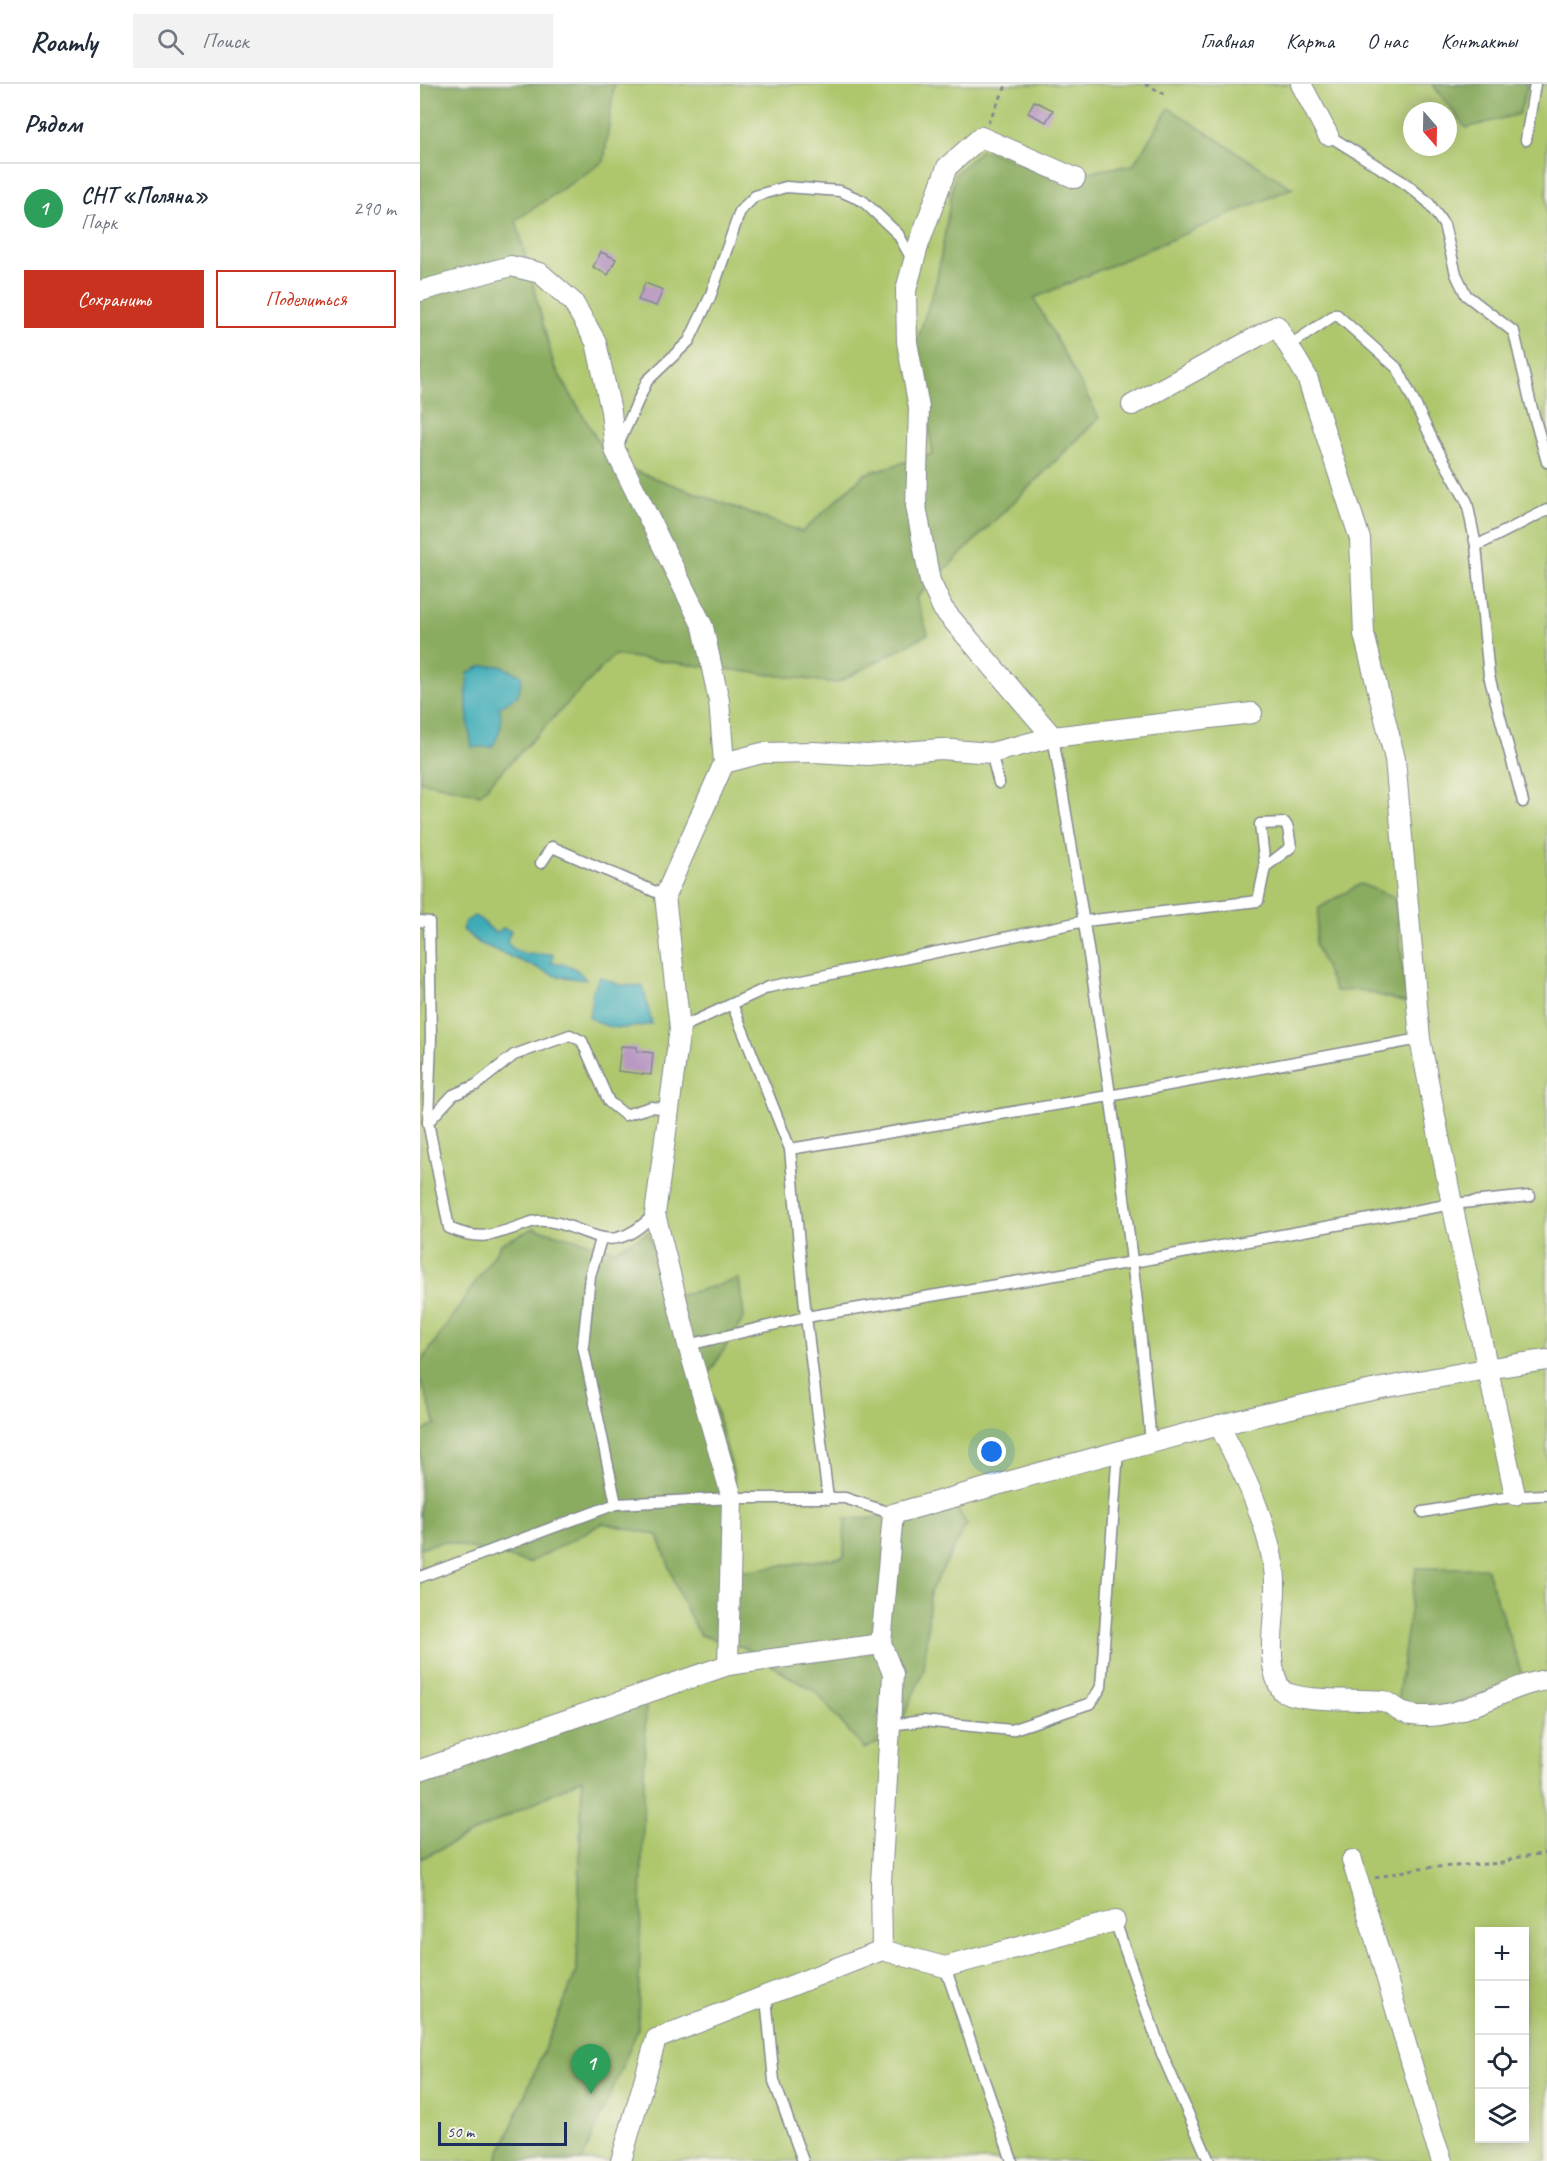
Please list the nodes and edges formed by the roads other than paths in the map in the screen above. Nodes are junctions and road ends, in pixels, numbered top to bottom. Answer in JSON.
{"nodes":[{"id":1,"x":1301,"y":84,"type":"edge"},
{"id":2,"x":1535,"y":84,"type":"edge"},
{"id":3,"x":1328,"y":135,"type":"joint"},
{"id":4,"x":1526,"y":140,"type":"dead end"},
{"id":5,"x":1075,"y":178,"type":"dead end"},
{"id":6,"x":914,"y":261,"type":"junction"},
{"id":7,"x":420,"y":291,"type":"edge"},
{"id":8,"x":1289,"y":346,"type":"junction"},
{"id":9,"x":1132,"y":405,"type":"dead end"},
{"id":10,"x":615,"y":450,"type":"junction"},
{"id":11,"x":1547,"y":462,"type":"edge"},
{"id":12,"x":1547,"y":510,"type":"edge"},
{"id":13,"x":1476,"y":546,"type":"junction"},
{"id":14,"x":1252,"y":713,"type":"dead end"},
{"id":15,"x":1053,"y":737,"type":"junction"},
{"id":16,"x":991,"y":753,"type":"junction"},
{"id":17,"x":724,"y":764,"type":"junction"},
{"id":18,"x":999,"y":783,"type":"dead end"},
{"id":19,"x":1523,"y":802,"type":"dead end"},
{"id":20,"x":541,"y":863,"type":"dead end"},
{"id":21,"x":1265,"y":867,"type":"dead end"},
{"id":22,"x":665,"y":896,"type":"junction"},
{"id":23,"x":420,"y":921,"type":"edge"},
{"id":24,"x":1085,"y":921,"type":"junction"},
{"id":25,"x":732,"y":1004,"type":"junction"},
{"id":26,"x":680,"y":1028,"type":"junction"},
{"id":27,"x":1420,"y":1039,"type":"junction"},
{"id":28,"x":1109,"y":1096,"type":"junction"},
{"id":29,"x":669,"y":1109,"type":"junction"},
{"id":30,"x":428,"y":1122,"type":"junction"},
{"id":31,"x":790,"y":1149,"type":"junction"},
{"id":32,"x":1530,"y":1196,"type":"dead end"},
{"id":33,"x":1452,"y":1204,"type":"junction"},
{"id":34,"x":655,"y":1214,"type":"junction"},
{"id":35,"x":601,"y":1239,"type":"junction"},
{"id":36,"x":1132,"y":1262,"type":"junction"},
{"id":37,"x":806,"y":1317,"type":"junction"},
{"id":38,"x":688,"y":1345,"type":"junction"},
{"id":39,"x":1547,"y":1360,"type":"edge"},
{"id":40,"x":1487,"y":1367,"type":"junction"},
{"id":41,"x":1219,"y":1425,"type":"junction"},
{"id":42,"x":1151,"y":1442,"type":"junction"},
{"id":43,"x":1118,"y":1450,"type":"junction"},
{"id":44,"x":1515,"y":1495,"type":"junction"},
{"id":45,"x":1547,"y":1495,"type":"edge"},
{"id":46,"x":732,"y":1498,"type":"junction"},
{"id":47,"x":828,"y":1499,"type":"junction"},
{"id":48,"x":616,"y":1504,"type":"junction"},
{"id":49,"x":1423,"y":1512,"type":"dead end"},
{"id":50,"x":893,"y":1514,"type":"junction"},
{"id":51,"x":420,"y":1577,"type":"edge"},
{"id":52,"x":881,"y":1644,"type":"junction"},
{"id":53,"x":728,"y":1665,"type":"junction"},
{"id":54,"x":1547,"y":1680,"type":"edge"},
{"id":55,"x":889,"y":1725,"type":"junction"},
{"id":56,"x":420,"y":1770,"type":"edge"},
{"id":57,"x":1352,"y":1860,"type":"dead end"},
{"id":58,"x":1115,"y":1921,"type":"joint"},
{"id":59,"x":882,"y":1950,"type":"junction"},
{"id":60,"x":945,"y":1967,"type":"junction"},
{"id":61,"x":766,"y":1997,"type":"junction"},
{"id":62,"x":621,"y":2161,"type":"edge"},
{"id":63,"x":804,"y":2161,"type":"edge"},
{"id":64,"x":1012,"y":2161,"type":"edge"},
{"id":65,"x":1209,"y":2161,"type":"edge"},
{"id":66,"x":1442,"y":2161,"type":"edge"}],
"edges":[{"from":1,"to":3,"type":"street"},
{"from":2,"to":4,"type":"lane"},
{"from":3,"to":11,"type":"lane"},
{"from":5,"to":6,"type":"street"},
{"from":6,"to":10,"type":"lane"},
{"from":6,"to":15,"type":"street"},
{"from":7,"to":10,"type":"street"},
{"from":8,"to":9,"type":"street"},
{"from":8,"to":13,"type":"lane"},
{"from":8,"to":27,"type":"street"},
{"from":10,"to":17,"type":"street"},
{"from":12,"to":13,"type":"lane"},
{"from":13,"to":19,"type":"lane"},
{"from":14,"to":15,"type":"street"},
{"from":15,"to":16,"type":"street"},
{"from":15,"to":24,"type":"lane"},
{"from":16,"to":17,"type":"street"},
{"from":16,"to":18,"type":"lane"},
{"from":17,"to":22,"type":"street"},
{"from":20,"to":22,"type":"lane"},
{"from":21,"to":24,"type":"lane"},
{"from":22,"to":26,"type":"street"},
{"from":23,"to":30,"type":"lane"},
{"from":24,"to":25,"type":"lane"},
{"from":24,"to":28,"type":"lane"},
{"from":25,"to":26,"type":"lane"},
{"from":25,"to":31,"type":"lane"},
{"from":26,"to":29,"type":"street"},
{"from":27,"to":28,"type":"lane"},
{"from":27,"to":33,"type":"street"},
{"from":28,"to":31,"type":"lane"},
{"from":28,"to":36,"type":"lane"},
{"from":29,"to":30,"type":"lane"},
{"from":29,"to":34,"type":"street"},
{"from":30,"to":35,"type":"lane"},
{"from":31,"to":37,"type":"lane"},
{"from":32,"to":33,"type":"lane"},
{"from":33,"to":36,"type":"lane"},
{"from":33,"to":40,"type":"street"},
{"from":34,"to":35,"type":"lane"},
{"from":34,"to":38,"type":"street"},
{"from":35,"to":48,"type":"lane"},
{"from":36,"to":37,"type":"lane"},
{"from":36,"to":42,"type":"lane"},
{"from":37,"to":38,"type":"lane"},
{"from":37,"to":47,"type":"lane"},
{"from":38,"to":46,"type":"street"},
{"from":39,"to":40,"type":"street"},
{"from":40,"to":41,"type":"street"},
{"from":40,"to":44,"type":"street"},
{"from":41,"to":42,"type":"street"},
{"from":41,"to":54,"type":"street"},
{"from":42,"to":43,"type":"street"},
{"from":43,"to":50,"type":"street"},
{"from":43,"to":55,"type":"lane"},
{"from":44,"to":45,"type":"lane"},
{"from":44,"to":49,"type":"lane"},
{"from":46,"to":47,"type":"lane"},
{"from":46,"to":48,"type":"lane"},
{"from":46,"to":53,"type":"street"},
{"from":47,"to":50,"type":"lane"},
{"from":48,"to":51,"type":"lane"},
{"from":50,"to":52,"type":"street"},
{"from":52,"to":53,"type":"street"},
{"from":52,"to":55,"type":"street"},
{"from":53,"to":56,"type":"street"},
{"from":55,"to":59,"type":"street"},
{"from":57,"to":66,"type":"street"},
{"from":58,"to":60,"type":"street"},
{"from":58,"to":65,"type":"lane"},
{"from":59,"to":60,"type":"street"},
{"from":59,"to":61,"type":"street"},
{"from":60,"to":64,"type":"lane"},
{"from":61,"to":62,"type":"street"},
{"from":61,"to":63,"type":"lane"}]}
